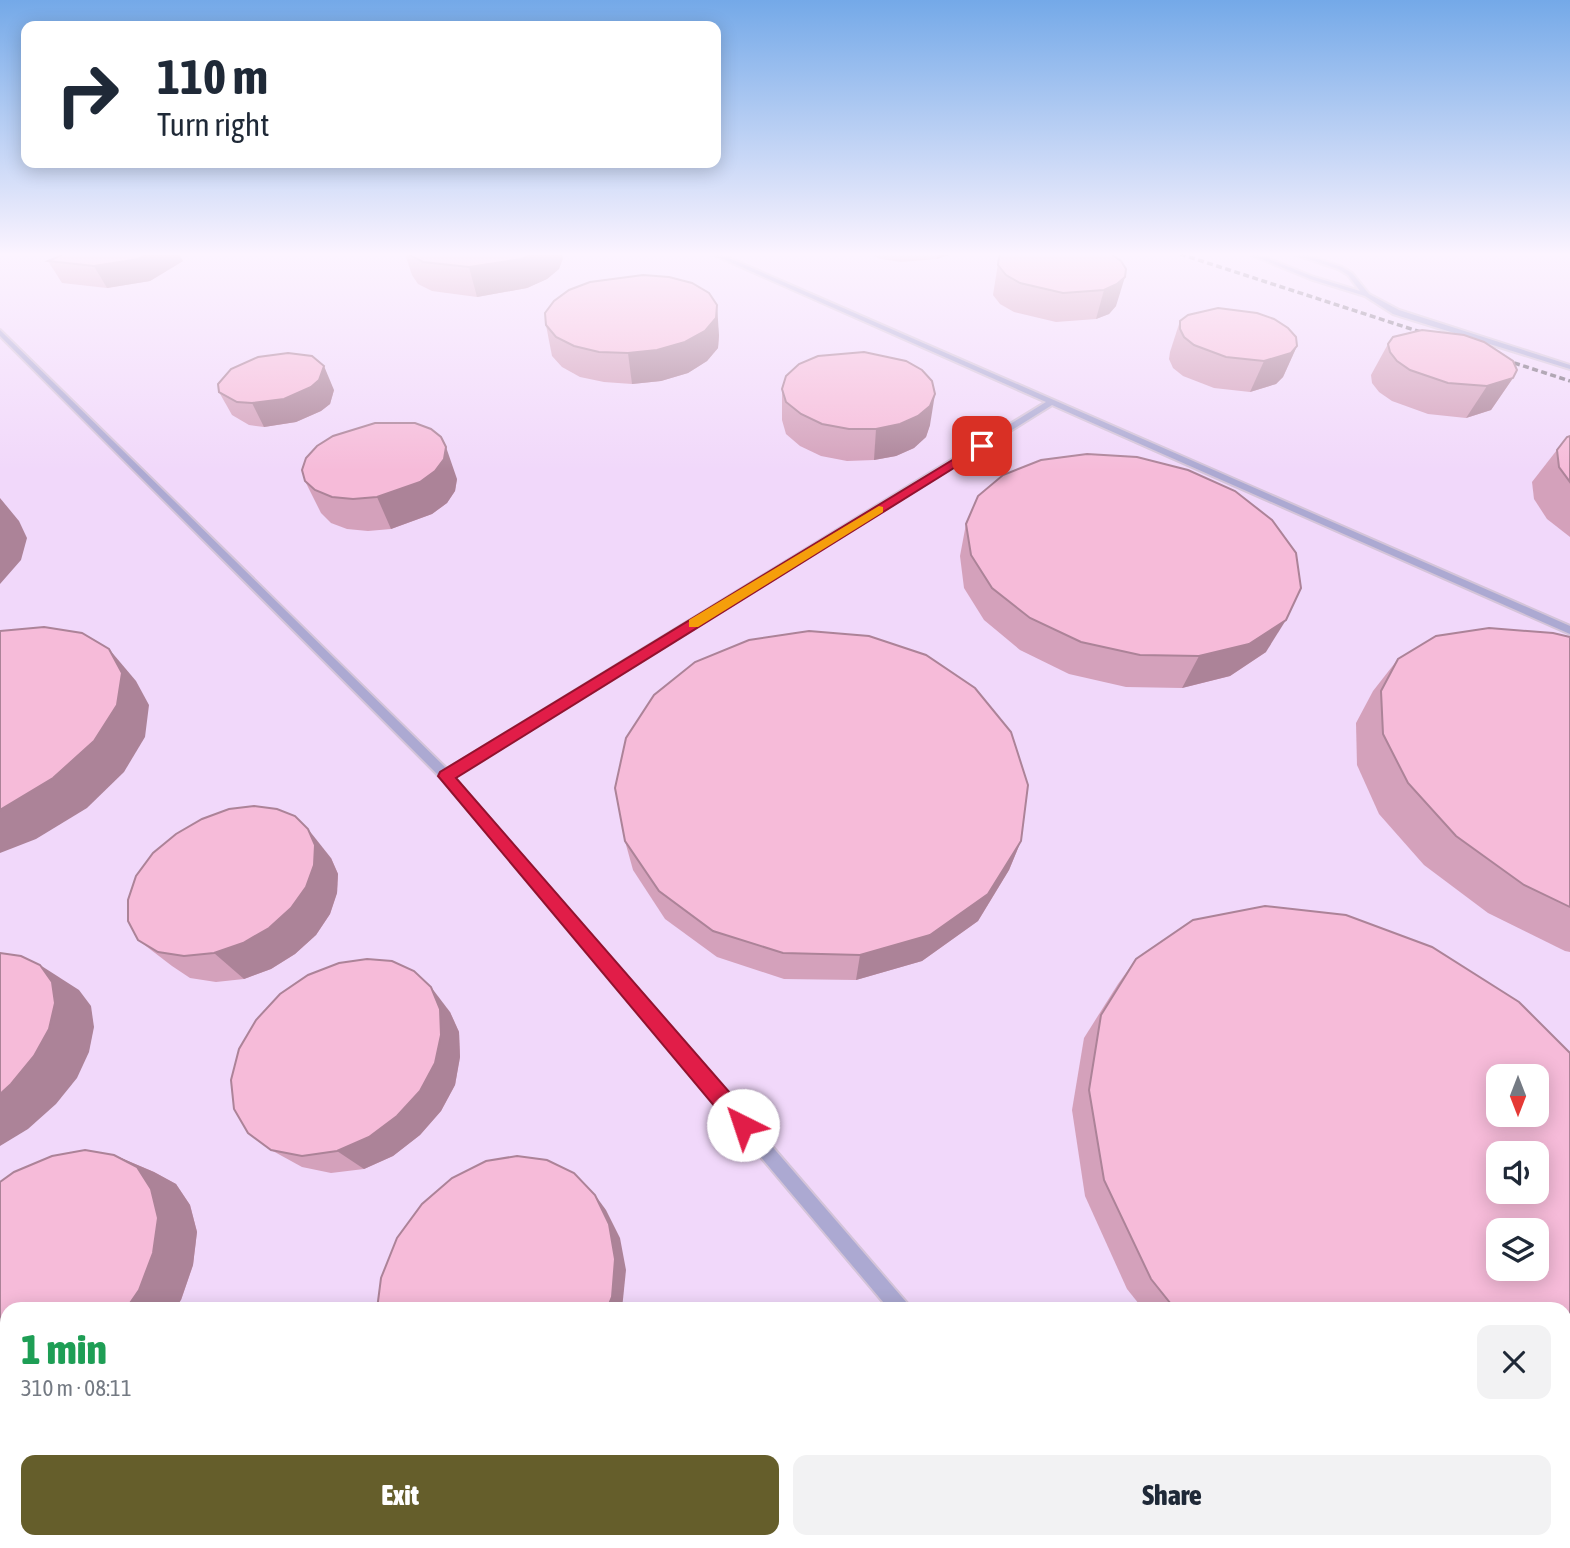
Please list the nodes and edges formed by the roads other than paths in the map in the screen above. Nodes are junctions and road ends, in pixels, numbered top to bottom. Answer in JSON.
{"nodes":[{"id":1,"x":879,"y":326,"type":"edge"},
{"id":2,"x":1441,"y":326,"type":"edge"},
{"id":3,"x":0,"y":332,"type":"edge"},
{"id":4,"x":1570,"y":367,"type":"edge"},
{"id":5,"x":1052,"y":402,"type":"junction"},
{"id":6,"x":1570,"y":629,"type":"edge"},
{"id":7,"x":446,"y":776,"type":"junction"},
{"id":8,"x":895,"y":1302,"type":"edge"}],
"edges":[{"from":1,"to":5,"type":"lane"},
{"from":2,"to":4,"type":"lane"},
{"from":3,"to":7,"type":"lane"},
{"from":5,"to":6,"type":"lane"},
{"from":5,"to":7,"type":"lane"},
{"from":7,"to":8,"type":"lane"}]}
